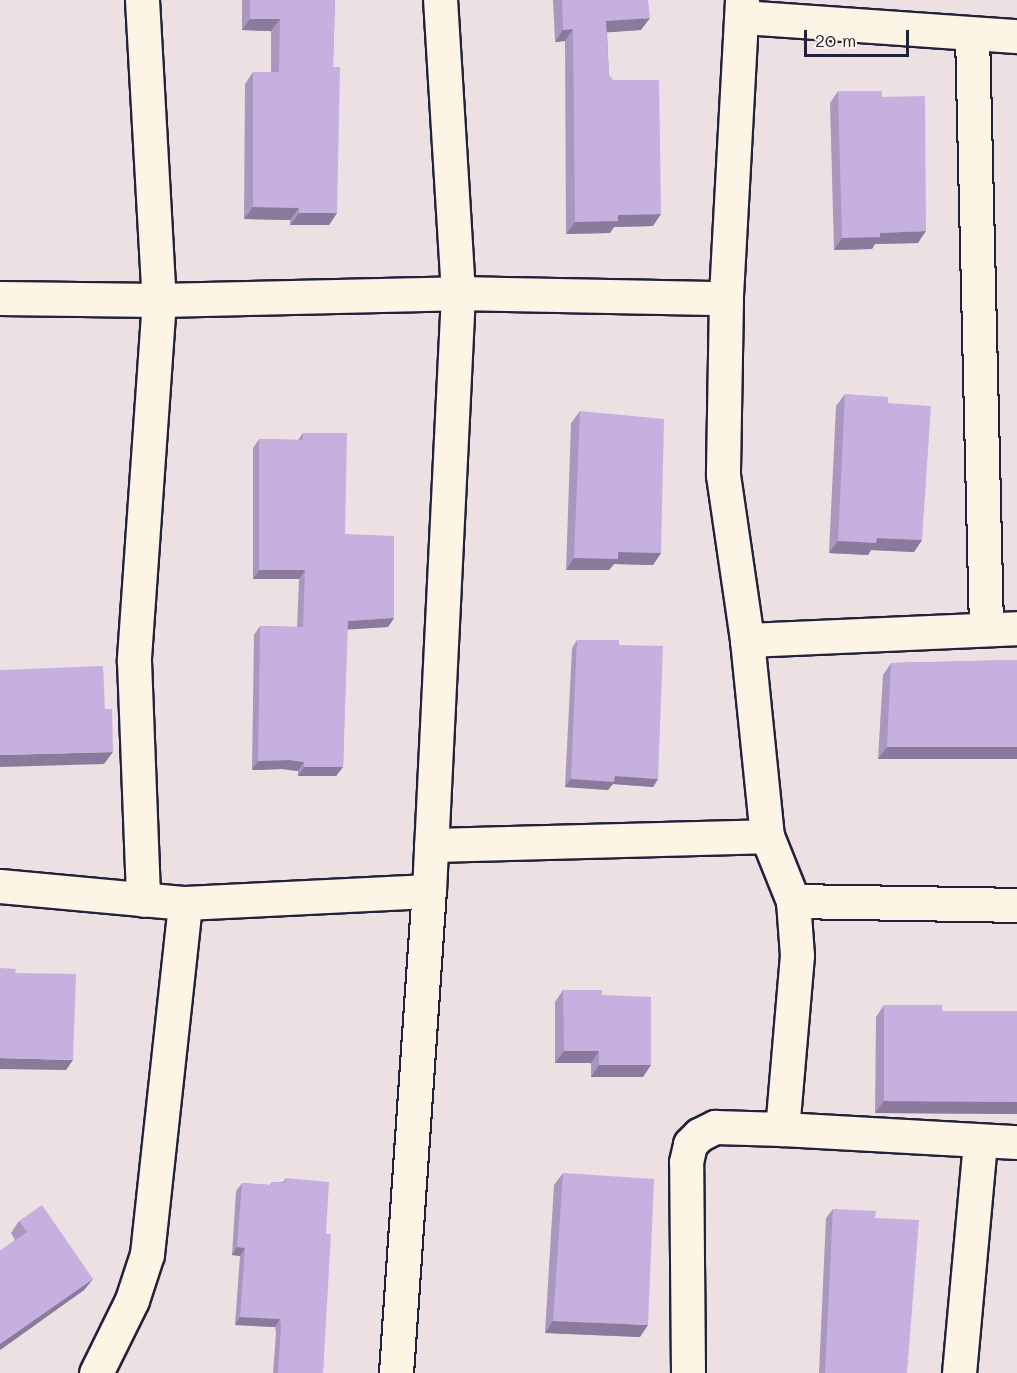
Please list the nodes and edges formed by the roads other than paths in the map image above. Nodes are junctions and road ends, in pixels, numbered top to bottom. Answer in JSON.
{"nodes":[{"id":1,"x":142,"y":0,"type":"edge"},
{"id":2,"x":440,"y":0,"type":"edge"},
{"id":3,"x":742,"y":8,"type":"edge"},
{"id":4,"x":972,"y":34,"type":"junction"},
{"id":5,"x":1017,"y":36,"type":"edge"},
{"id":6,"x":458,"y":293,"type":"junction"},
{"id":7,"x":0,"y":298,"type":"edge"},
{"id":8,"x":726,"y":298,"type":"junction"},
{"id":9,"x":159,"y":300,"type":"junction"},
{"id":10,"x":1001,"y":628,"type":"edge"},
{"id":11,"x":747,"y":640,"type":"junction"},
{"id":12,"x":766,"y":836,"type":"junction"},
{"id":13,"x":431,"y":845,"type":"junction"},
{"id":14,"x":0,"y":886,"type":"edge"},
{"id":15,"x":429,"y":891,"type":"junction"},
{"id":16,"x":143,"y":900,"type":"junction"},
{"id":17,"x":793,"y":901,"type":"junction"},
{"id":18,"x":185,"y":903,"type":"junction"},
{"id":19,"x":1017,"y":905,"type":"edge"},
{"id":20,"x":782,"y":1129,"type":"junction"},
{"id":21,"x":980,"y":1141,"type":"junction"},
{"id":22,"x":1017,"y":1142,"type":"edge"},
{"id":23,"x":96,"y":1373,"type":"edge"},
{"id":24,"x":396,"y":1373,"type":"edge"},
{"id":25,"x":688,"y":1373,"type":"edge"},
{"id":26,"x":958,"y":1373,"type":"edge"}],
"edges":[{"from":1,"to":9,"type":"street"},
{"from":2,"to":6,"type":"street"},
{"from":3,"to":4,"type":"street"},
{"from":3,"to":8,"type":"street"},
{"from":4,"to":5,"type":"street"},
{"from":4,"to":10,"type":"street"},
{"from":6,"to":8,"type":"street"},
{"from":6,"to":9,"type":"street"},
{"from":6,"to":13,"type":"street"},
{"from":7,"to":9,"type":"street"},
{"from":8,"to":11,"type":"street"},
{"from":9,"to":16,"type":"street"},
{"from":10,"to":11,"type":"street"},
{"from":11,"to":12,"type":"street"},
{"from":12,"to":13,"type":"street"},
{"from":12,"to":17,"type":"street"},
{"from":13,"to":15,"type":"street"},
{"from":14,"to":16,"type":"street"},
{"from":15,"to":18,"type":"street"},
{"from":15,"to":24,"type":"street"},
{"from":16,"to":18,"type":"street"},
{"from":17,"to":19,"type":"street"},
{"from":17,"to":20,"type":"street"},
{"from":18,"to":23,"type":"street"},
{"from":20,"to":21,"type":"street"},
{"from":20,"to":25,"type":"street"},
{"from":21,"to":22,"type":"street"},
{"from":21,"to":26,"type":"street"}]}
